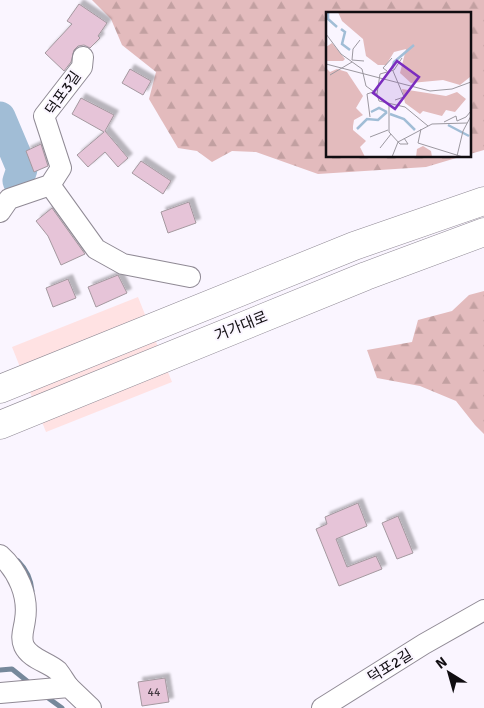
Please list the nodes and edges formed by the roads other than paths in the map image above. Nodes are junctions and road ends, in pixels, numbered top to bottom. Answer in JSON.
{"nodes":[{"id":1,"x":83,"y":57,"type":"dead end"},
{"id":2,"x":50,"y":184,"type":"junction"},
{"id":3,"x":484,"y":201,"type":"edge"},
{"id":4,"x":0,"y":212,"type":"edge"},
{"id":5,"x":484,"y":232,"type":"edge"},
{"id":6,"x":190,"y":277,"type":"dead end"},
{"id":7,"x":0,"y":389,"type":"edge"},
{"id":8,"x":0,"y":425,"type":"edge"},
{"id":9,"x":0,"y":555,"type":"edge"},
{"id":10,"x":484,"y":610,"type":"edge"},
{"id":11,"x":69,"y":687,"type":"junction"},
{"id":12,"x":0,"y":693,"type":"edge"},
{"id":13,"x":349,"y":701,"type":"edge"},
{"id":14,"x":91,"y":708,"type":"edge"},
{"id":15,"x":322,"y":708,"type":"edge"}],
"edges":[{"from":1,"to":2,"type":"street","name":"덕포3길"},
{"from":2,"to":4,"type":"street"},
{"from":2,"to":6,"type":"street"},
{"from":3,"to":7,"type":"highway","name":"거가대로"},
{"from":5,"to":8,"type":"highway","name":"거가대로"},
{"from":9,"to":11,"type":"street"},
{"from":10,"to":13,"type":"street","name":"덕포2길"},
{"from":11,"to":12,"type":"street"},
{"from":11,"to":14,"type":"street"},
{"from":13,"to":15,"type":"street","name":"덕포2길"}]}
